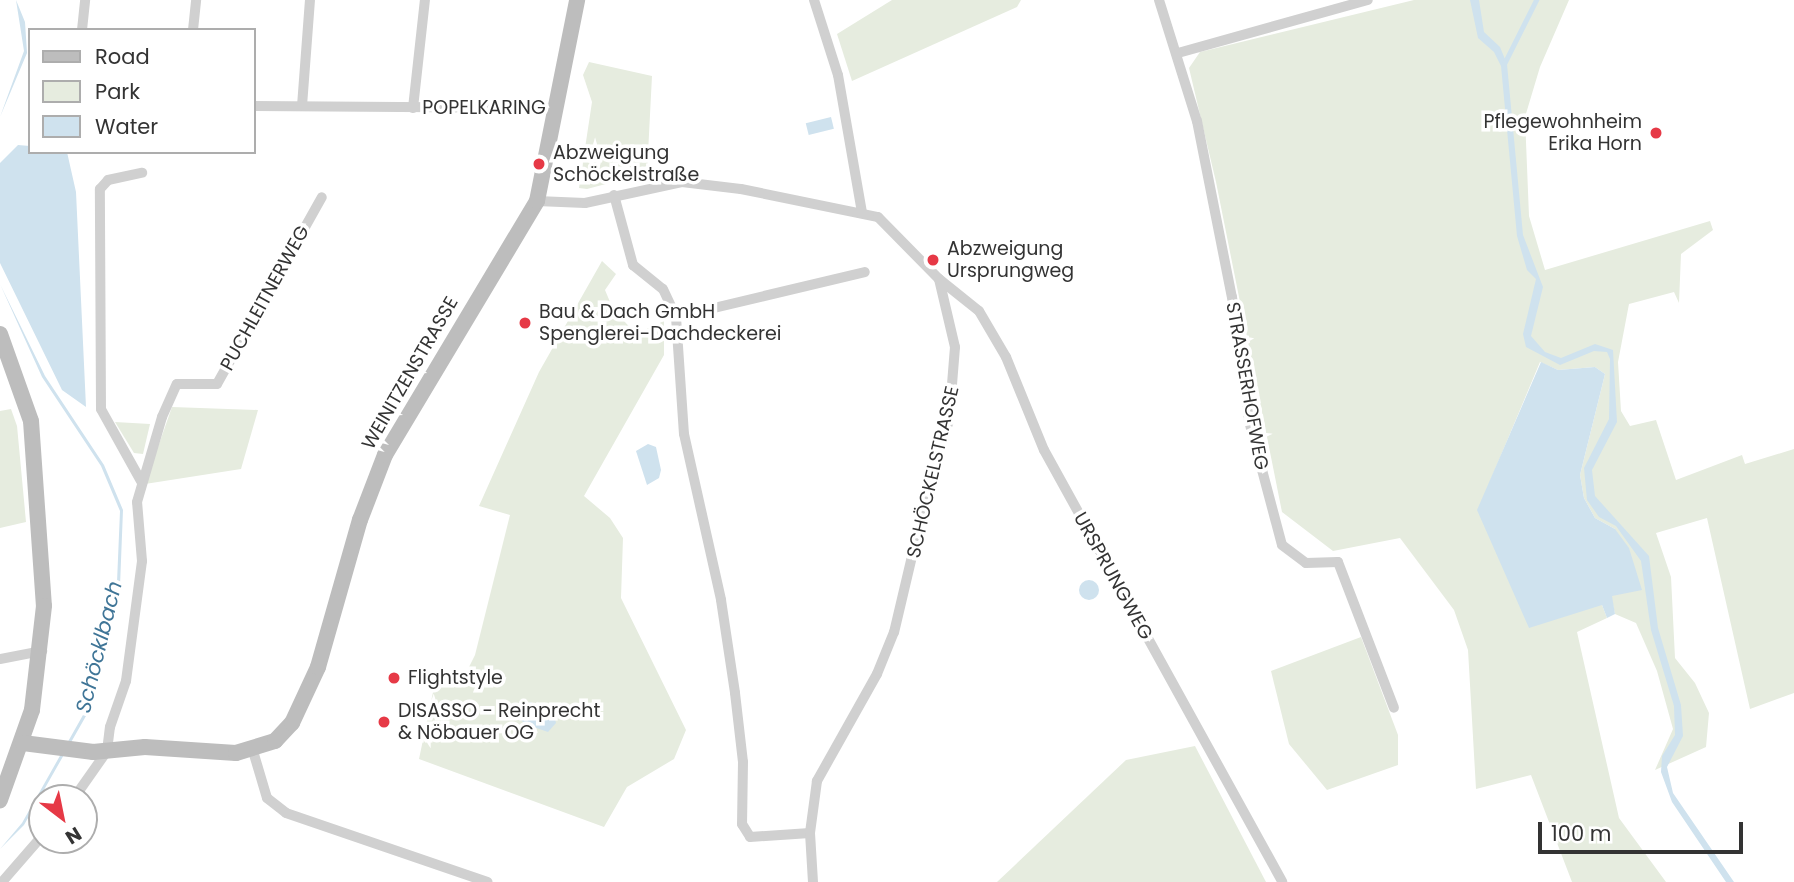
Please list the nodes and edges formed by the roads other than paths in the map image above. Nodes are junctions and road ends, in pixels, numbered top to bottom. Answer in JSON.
{"nodes":[{"id":1,"x":85,"y":0,"type":"edge"},
{"id":2,"x":195,"y":0,"type":"edge"},
{"id":3,"x":310,"y":0,"type":"edge"},
{"id":4,"x":425,"y":0,"type":"edge"},
{"id":5,"x":577,"y":0,"type":"edge"},
{"id":6,"x":814,"y":0,"type":"edge"},
{"id":7,"x":1159,"y":0,"type":"edge"},
{"id":8,"x":1368,"y":0,"type":"edge"},
{"id":9,"x":82,"y":28,"type":"edge"},
{"id":10,"x":193,"y":28,"type":"edge"},
{"id":11,"x":1178,"y":53,"type":"junction"},
{"id":12,"x":256,"y":106,"type":"edge"},
{"id":13,"x":302,"y":106,"type":"junction"},
{"id":14,"x":413,"y":108,"type":"junction"},
{"id":15,"x":556,"y":108,"type":"junction"},
{"id":16,"x":142,"y":173,"type":"dead end"},
{"id":17,"x":614,"y":195,"type":"junction"},
{"id":18,"x":322,"y":197,"type":"dead end"},
{"id":19,"x":537,"y":201,"type":"junction"},
{"id":20,"x":862,"y":213,"type":"junction"},
{"id":21,"x":865,"y":272,"type":"dead end"},
{"id":22,"x":939,"y":279,"type":"junction"},
{"id":23,"x":676,"y":317,"type":"junction"},
{"id":24,"x":0,"y":334,"type":"edge"},
{"id":25,"x":141,"y":481,"type":"junction"},
{"id":26,"x":42,"y":651,"type":"junction"},
{"id":27,"x":0,"y":659,"type":"edge"},
{"id":28,"x":1394,"y":708,"type":"dead end"},
{"id":29,"x":23,"y":743,"type":"junction"},
{"id":30,"x":107,"y":751,"type":"junction"},
{"id":31,"x":253,"y":751,"type":"junction"},
{"id":32,"x":84,"y":784,"type":"edge"},
{"id":33,"x":0,"y":800,"type":"edge"},
{"id":34,"x":810,"y":833,"type":"junction"},
{"id":35,"x":28,"y":852,"type":"edge"},
{"id":36,"x":2,"y":882,"type":"edge"},
{"id":37,"x":487,"y":882,"type":"edge"},
{"id":38,"x":813,"y":882,"type":"edge"},
{"id":39,"x":1282,"y":882,"type":"edge"}],
"edges":[{"from":1,"to":9,"type":"street"},
{"from":2,"to":10,"type":"street"},
{"from":3,"to":13,"type":"street"},
{"from":4,"to":14,"type":"street","name":"POPELKARING"},
{"from":5,"to":15,"type":"main road","name":"WEINITZENSTRASSE"},
{"from":6,"to":20,"type":"street"},
{"from":7,"to":11,"type":"street","name":"STRASSERHOFWEG"},
{"from":8,"to":11,"type":"street"},
{"from":11,"to":28,"type":"street","name":"STRASSERHOFWEG"},
{"from":12,"to":13,"type":"street","name":"POPELKARING"},
{"from":13,"to":14,"type":"street","name":"POPELKARING"},
{"from":14,"to":15,"type":"street","name":"POPELKARING"},
{"from":15,"to":19,"type":"main road","name":"WEINITZENSTRASSE"},
{"from":16,"to":25,"type":"street"},
{"from":17,"to":19,"type":"street"},
{"from":17,"to":20,"type":"street"},
{"from":17,"to":23,"type":"street"},
{"from":18,"to":25,"type":"street","name":"PUCHLEITNERWEG"},
{"from":19,"to":31,"type":"main road","name":"WEINITZENSTRASSE"},
{"from":20,"to":22,"type":"street"},
{"from":21,"to":23,"type":"street"},
{"from":22,"to":34,"type":"street","name":"SCHÖCKELSTRASSE"},
{"from":22,"to":39,"type":"street","name":"URSPRUNGWEG"},
{"from":23,"to":34,"type":"street"},
{"from":24,"to":26,"type":"main road"},
{"from":25,"to":30,"type":"street","name":"PUCHLEITNERWEG"},
{"from":26,"to":27,"type":"street"},
{"from":26,"to":29,"type":"main road"},
{"from":29,"to":30,"type":"main road"},
{"from":29,"to":33,"type":"main road"},
{"from":30,"to":31,"type":"main road"},
{"from":30,"to":32,"type":"street"},
{"from":31,"to":37,"type":"street"},
{"from":34,"to":38,"type":"street","name":"SCHÖCKELSTRASSE"},
{"from":35,"to":36,"type":"street"}]}
